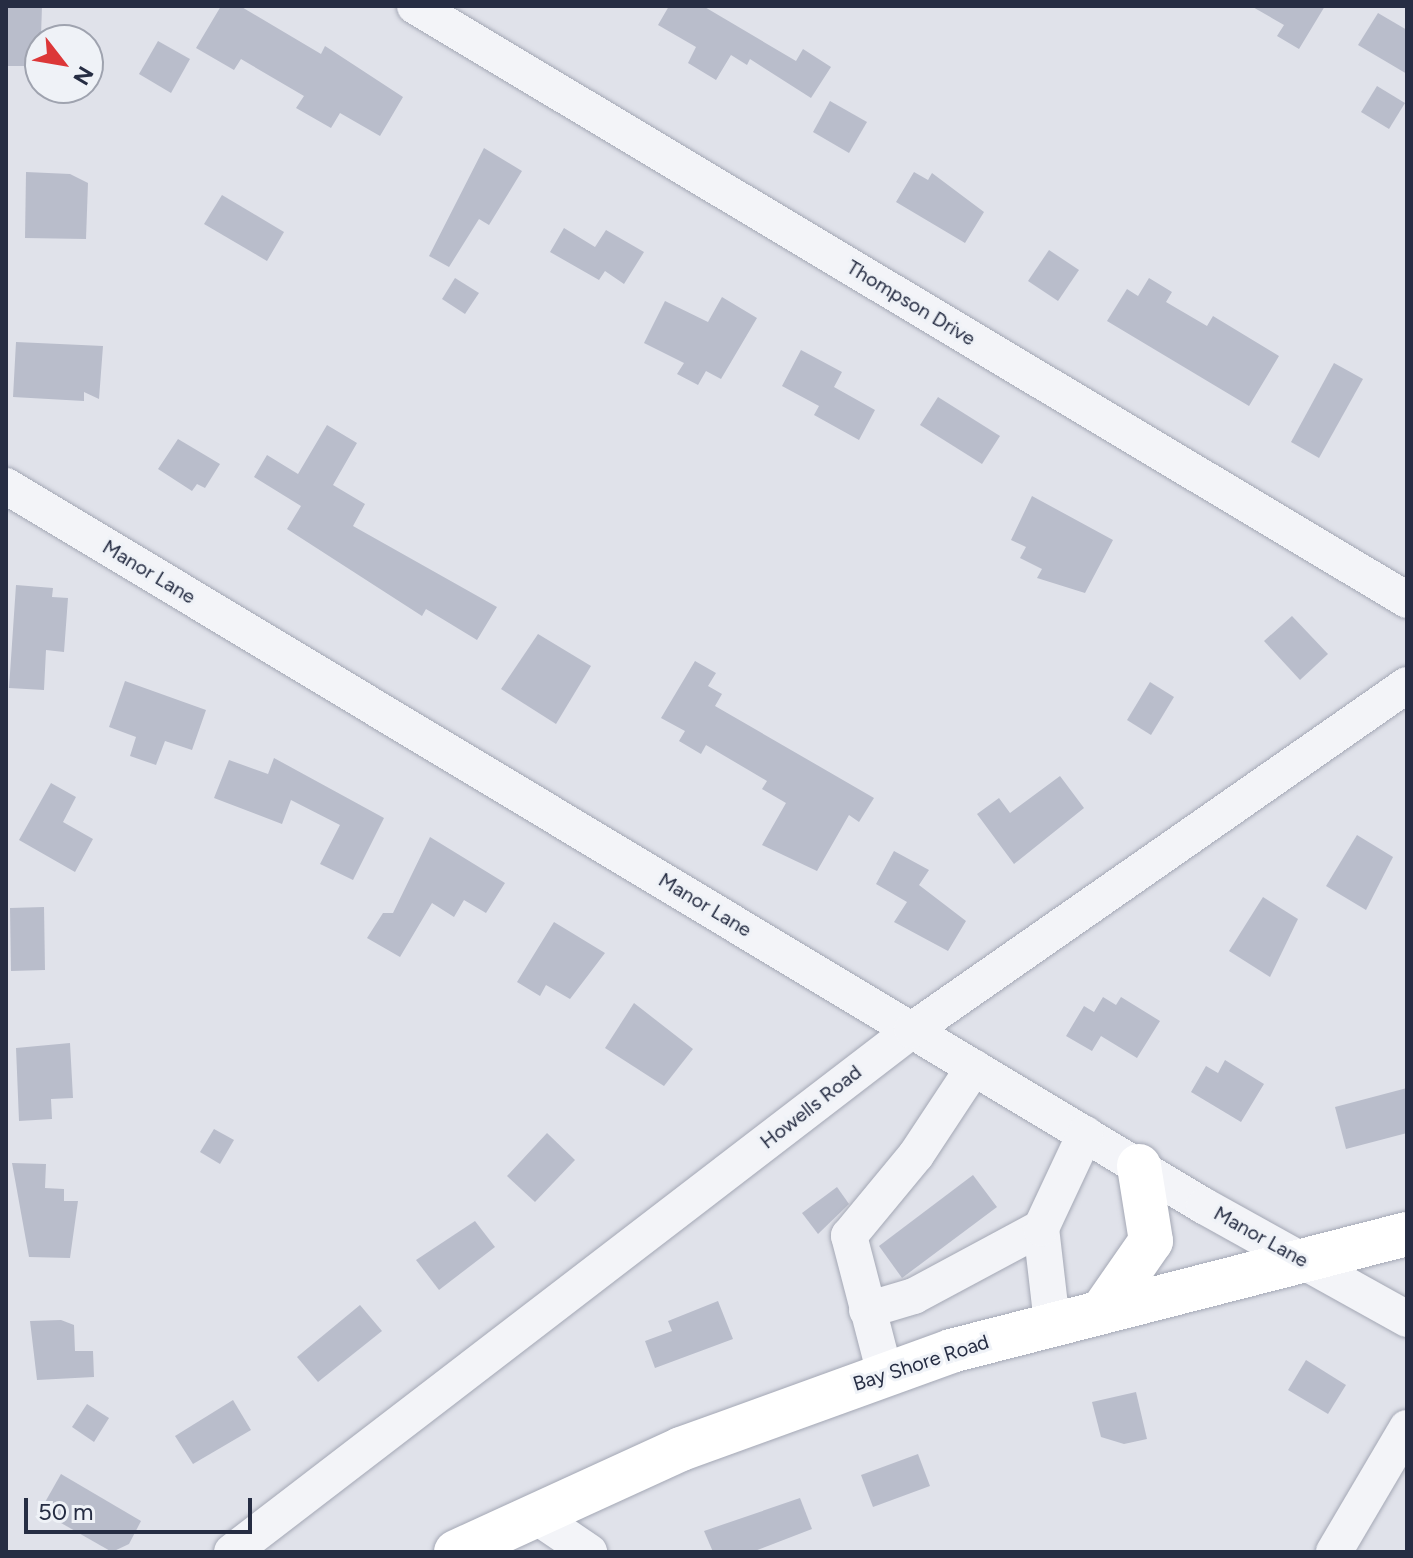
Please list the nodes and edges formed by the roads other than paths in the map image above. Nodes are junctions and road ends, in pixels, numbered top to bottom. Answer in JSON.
{"nodes":[{"id":1,"x":415,"y":6,"type":"edge"},
{"id":2,"x":6,"y":486,"type":"edge"},
{"id":3,"x":1407,"y":600,"type":"edge"},
{"id":4,"x":1407,"y":685,"type":"edge"},
{"id":5,"x":912,"y":1030,"type":"junction"},
{"id":6,"x":974,"y":1067,"type":"junction"},
{"id":7,"x":1085,"y":1134,"type":"junction"},
{"id":8,"x":1139,"y":1166,"type":"junction"},
{"id":9,"x":1041,"y":1228,"type":"junction"},
{"id":10,"x":1407,"y":1234,"type":"edge"},
{"id":11,"x":1303,"y":1261,"type":"junction"},
{"id":12,"x":867,"y":1310,"type":"junction"},
{"id":13,"x":1103,"y":1310,"type":"junction"},
{"id":14,"x":1407,"y":1319,"type":"edge"},
{"id":15,"x":1052,"y":1323,"type":"junction"},
{"id":16,"x":885,"y":1374,"type":"junction"},
{"id":17,"x":1407,"y":1428,"type":"edge"},
{"id":18,"x":533,"y":1514,"type":"junction"},
{"id":19,"x":232,"y":1552,"type":"edge"},
{"id":20,"x":456,"y":1552,"type":"edge"},
{"id":21,"x":589,"y":1552,"type":"edge"},
{"id":22,"x":1334,"y":1552,"type":"edge"}],
"edges":[{"from":1,"to":3,"type":"street","name":"Thompson Drive"},
{"from":2,"to":5,"type":"street","name":"Manor Lane"},
{"from":4,"to":5,"type":"street","name":"Howells Road"},
{"from":5,"to":6,"type":"street","name":"Manor Lane"},
{"from":5,"to":19,"type":"street","name":"Howells Road"},
{"from":6,"to":7,"type":"street","name":"Manor Lane"},
{"from":6,"to":12,"type":"street"},
{"from":7,"to":8,"type":"street","name":"Manor Lane"},
{"from":7,"to":9,"type":"street"},
{"from":8,"to":11,"type":"street","name":"Manor Lane"},
{"from":8,"to":13,"type":"main road"},
{"from":9,"to":12,"type":"street"},
{"from":9,"to":15,"type":"street"},
{"from":10,"to":11,"type":"main road","name":"Bay Shore Road"},
{"from":11,"to":13,"type":"main road","name":"Bay Shore Road"},
{"from":11,"to":14,"type":"street","name":"Manor Lane"},
{"from":12,"to":16,"type":"street"},
{"from":13,"to":15,"type":"main road","name":"Bay Shore Road"},
{"from":15,"to":16,"type":"main road","name":"Bay Shore Road"},
{"from":16,"to":18,"type":"main road","name":"Bay Shore Road"},
{"from":17,"to":22,"type":"street"},
{"from":18,"to":20,"type":"main road","name":"Bay Shore Road"},
{"from":18,"to":21,"type":"street"}]}
